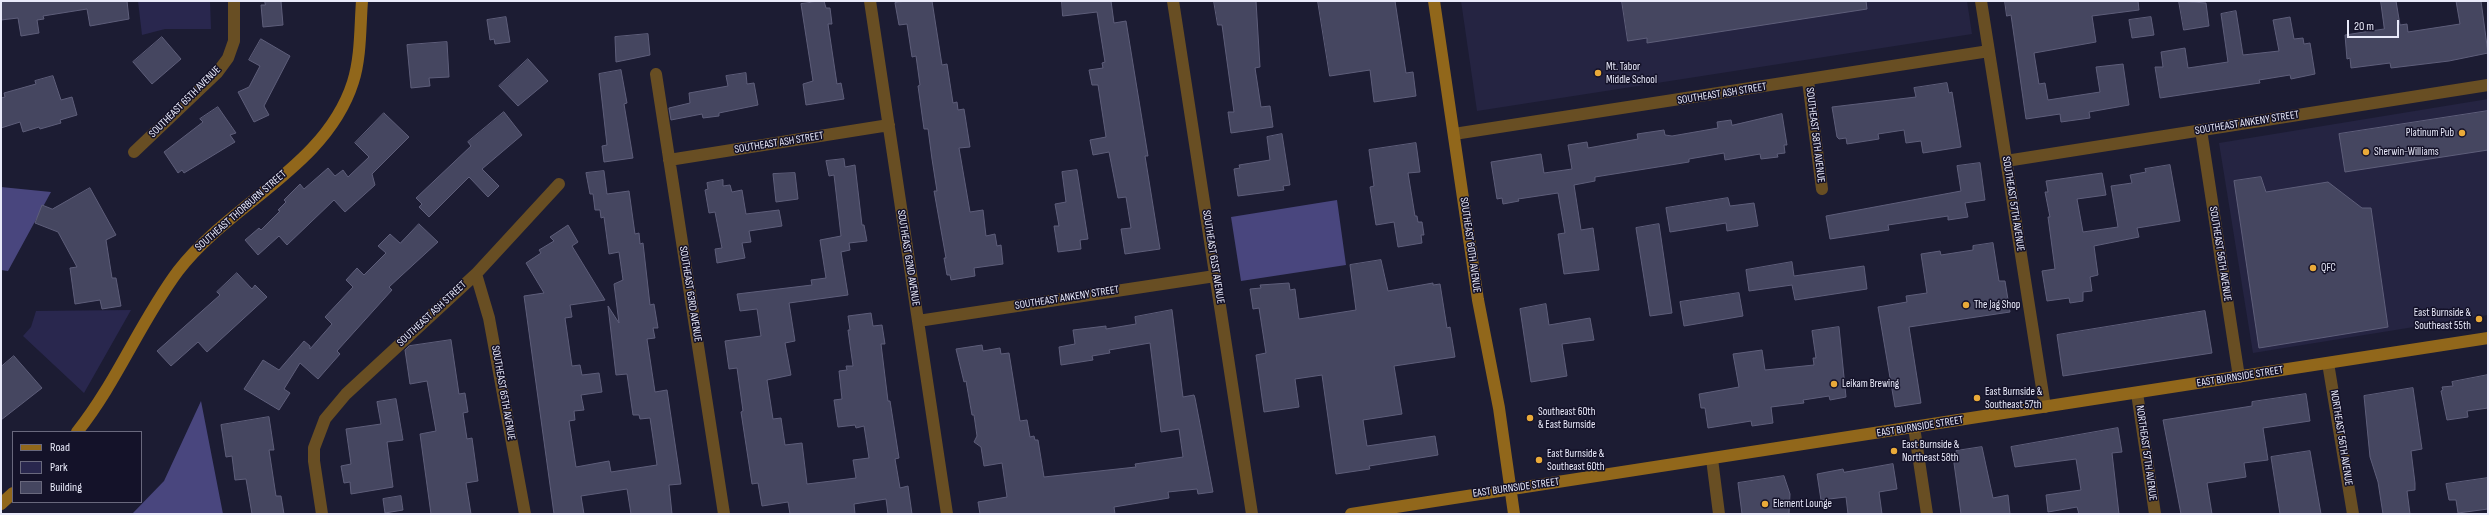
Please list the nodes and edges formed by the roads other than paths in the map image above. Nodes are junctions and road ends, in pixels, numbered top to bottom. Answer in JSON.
{"nodes":[{"id":1,"x":234,"y":1,"type":"edge"},
{"id":2,"x":362,"y":1,"type":"edge"},
{"id":3,"x":870,"y":1,"type":"edge"},
{"id":4,"x":1173,"y":1,"type":"edge"},
{"id":5,"x":1434,"y":1,"type":"edge"},
{"id":6,"x":1981,"y":1,"type":"edge"},
{"id":7,"x":1989,"y":51,"type":"junction"},
{"id":8,"x":656,"y":74,"type":"dead end"},
{"id":9,"x":1808,"y":81,"type":"junction"},
{"id":10,"x":2488,"y":84,"type":"edge"},
{"id":11,"x":889,"y":125,"type":"junction"},
{"id":12,"x":2201,"y":130,"type":"junction"},
{"id":13,"x":1454,"y":134,"type":"junction"},
{"id":14,"x":134,"y":152,"type":"dead end"},
{"id":15,"x":669,"y":160,"type":"junction"},
{"id":16,"x":2006,"y":161,"type":"junction"},
{"id":17,"x":559,"y":184,"type":"dead end"},
{"id":18,"x":1822,"y":189,"type":"dead end"},
{"id":19,"x":476,"y":274,"type":"junction"},
{"id":20,"x":1215,"y":276,"type":"junction"},
{"id":21,"x":918,"y":320,"type":"junction"},
{"id":22,"x":2488,"y":338,"type":"edge"},
{"id":23,"x":2328,"y":363,"type":"junction"},
{"id":24,"x":2239,"y":377,"type":"junction"},
{"id":25,"x":2137,"y":393,"type":"junction"},
{"id":26,"x":2045,"y":407,"type":"junction"},
{"id":27,"x":1914,"y":427,"type":"junction"},
{"id":28,"x":78,"y":431,"type":"edge"},
{"id":29,"x":1712,"y":459,"type":"junction"},
{"id":30,"x":1511,"y":488,"type":"junction"},
{"id":31,"x":12,"y":495,"type":"edge"},
{"id":32,"x":1,"y":504,"type":"edge"},
{"id":33,"x":322,"y":514,"type":"edge"},
{"id":34,"x":525,"y":514,"type":"edge"},
{"id":35,"x":724,"y":514,"type":"edge"},
{"id":36,"x":947,"y":514,"type":"edge"},
{"id":37,"x":1252,"y":514,"type":"edge"},
{"id":38,"x":1351,"y":514,"type":"edge"},
{"id":39,"x":1514,"y":514,"type":"edge"},
{"id":40,"x":1719,"y":514,"type":"edge"},
{"id":41,"x":1927,"y":514,"type":"edge"},
{"id":42,"x":2155,"y":514,"type":"edge"},
{"id":43,"x":2353,"y":514,"type":"edge"}],
"edges":[{"from":1,"to":14,"type":"street","name":"SOUTHEAST 65TH AVENUE"},
{"from":2,"to":28,"type":"main road","name":"SOUTHEAST THORBURN STREET"},
{"from":3,"to":11,"type":"street","name":"SOUTHEAST 62ND AVENUE"},
{"from":4,"to":20,"type":"street","name":"SOUTHEAST 61ST AVENUE"},
{"from":5,"to":13,"type":"main road","name":"SOUTHEAST 60TH AVENUE"},
{"from":6,"to":7,"type":"street","name":"SOUTHEAST 57TH AVENUE"},
{"from":7,"to":9,"type":"street","name":"SOUTHEAST ASH STREET"},
{"from":7,"to":16,"type":"street","name":"SOUTHEAST 57TH AVENUE"},
{"from":8,"to":15,"type":"street","name":"SOUTHEAST 63RD AVENUE"},
{"from":9,"to":13,"type":"street","name":"SOUTHEAST ASH STREET"},
{"from":9,"to":18,"type":"street","name":"SOUTHEAST 58TH AVENUE"},
{"from":10,"to":12,"type":"street","name":"SOUTHEAST ANKENY STREET"},
{"from":11,"to":15,"type":"street","name":"SOUTHEAST ASH STREET"},
{"from":11,"to":21,"type":"street","name":"SOUTHEAST 62ND AVENUE"},
{"from":12,"to":16,"type":"street","name":"SOUTHEAST ANKENY STREET"},
{"from":12,"to":24,"type":"street","name":"SOUTHEAST 56TH AVENUE"},
{"from":13,"to":30,"type":"main road","name":"SOUTHEAST 60TH AVENUE"},
{"from":15,"to":35,"type":"street","name":"SOUTHEAST 63RD AVENUE"},
{"from":16,"to":26,"type":"street","name":"SOUTHEAST 57TH AVENUE"},
{"from":17,"to":19,"type":"street","name":"SOUTHEAST ASH STREET"},
{"from":19,"to":33,"type":"street","name":"SOUTHEAST ASH STREET"},
{"from":19,"to":34,"type":"street","name":"SOUTHEAST 65TH AVENUE"},
{"from":20,"to":21,"type":"street","name":"SOUTHEAST ANKENY STREET"},
{"from":20,"to":37,"type":"street","name":"SOUTHEAST 61ST AVENUE"},
{"from":21,"to":36,"type":"street","name":"SOUTHEAST 62ND AVENUE"},
{"from":22,"to":23,"type":"main road","name":"EAST BURNSIDE STREET"},
{"from":23,"to":24,"type":"main road","name":"EAST BURNSIDE STREET"},
{"from":23,"to":43,"type":"street","name":"NORTHEAST 56TH AVENUE"},
{"from":24,"to":25,"type":"main road","name":"EAST BURNSIDE STREET"},
{"from":25,"to":26,"type":"main road","name":"EAST BURNSIDE STREET"},
{"from":25,"to":42,"type":"street","name":"NORTHEAST 57TH AVENUE"},
{"from":26,"to":27,"type":"main road","name":"EAST BURNSIDE STREET"},
{"from":27,"to":29,"type":"main road","name":"EAST BURNSIDE STREET"},
{"from":27,"to":41,"type":"street"},
{"from":29,"to":30,"type":"main road","name":"EAST BURNSIDE STREET"},
{"from":29,"to":40,"type":"street"},
{"from":30,"to":38,"type":"main road","name":"EAST BURNSIDE STREET"},
{"from":30,"to":39,"type":"main road","name":"SOUTHEAST 60TH AVENUE"},
{"from":31,"to":32,"type":"main road"}]}
